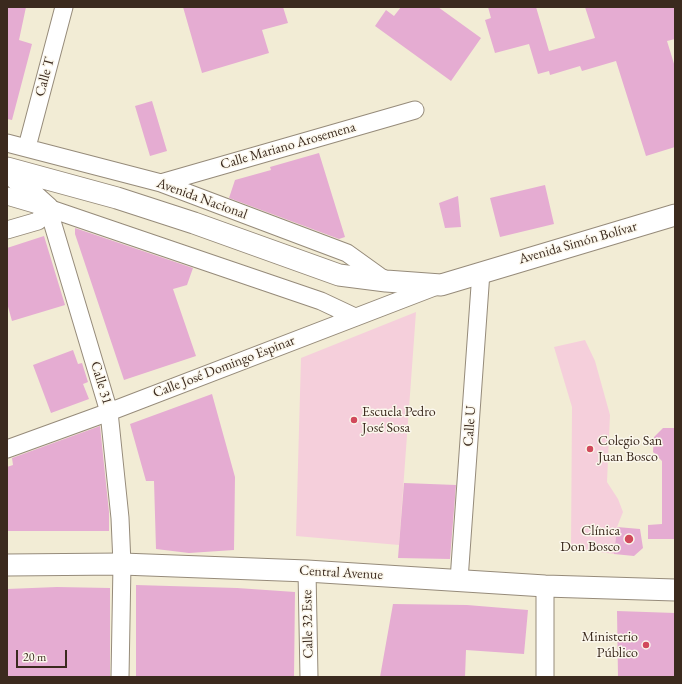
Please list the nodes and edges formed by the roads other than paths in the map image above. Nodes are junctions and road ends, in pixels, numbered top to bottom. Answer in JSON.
{"nodes":[{"id":1,"x":64,"y":7,"type":"edge"},
{"id":2,"x":415,"y":110,"type":"dead end"},
{"id":3,"x":7,"y":143,"type":"edge"},
{"id":4,"x":27,"y":147,"type":"junction"},
{"id":5,"x":7,"y":169,"type":"edge"},
{"id":6,"x":161,"y":183,"type":"junction"},
{"id":7,"x":7,"y":196,"type":"edge"},
{"id":8,"x":48,"y":208,"type":"junction"},
{"id":9,"x":675,"y":214,"type":"edge"},
{"id":10,"x":7,"y":230,"type":"edge"},
{"id":11,"x":481,"y":272,"type":"junction"},
{"id":12,"x":386,"y":281,"type":"junction"},
{"id":13,"x":441,"y":284,"type":"junction"},
{"id":14,"x":355,"y":317,"type":"junction"},
{"id":15,"x":109,"y":412,"type":"junction"},
{"id":16,"x":7,"y":449,"type":"edge"},
{"id":17,"x":122,"y":564,"type":"junction"},
{"id":18,"x":7,"y":565,"type":"edge"},
{"id":19,"x":307,"y":571,"type":"junction"},
{"id":20,"x":459,"y":580,"type":"junction"},
{"id":21,"x":545,"y":586,"type":"junction"},
{"id":22,"x":675,"y":590,"type":"edge"},
{"id":23,"x":120,"y":677,"type":"edge"},
{"id":24,"x":309,"y":677,"type":"edge"},
{"id":25,"x":545,"y":677,"type":"edge"}],
"edges":[{"from":1,"to":4,"type":"street","name":"Calle T"},
{"from":2,"to":6,"type":"street","name":"Calle Mariano Arosemena"},
{"from":3,"to":4,"type":"street","name":"Avenida Nacional"},
{"from":4,"to":6,"type":"street","name":"Avenida Nacional"},
{"from":5,"to":8,"type":"main road"},
{"from":5,"to":12,"type":"main road","name":"Avenida Nacional"},
{"from":6,"to":12,"type":"street","name":"Avenida Nacional"},
{"from":7,"to":8,"type":"street"},
{"from":8,"to":10,"type":"street"},
{"from":8,"to":14,"type":"street"},
{"from":8,"to":15,"type":"street","name":"Calle 31"},
{"from":9,"to":11,"type":"main road","name":"Avenida Simón Bolívar"},
{"from":11,"to":13,"type":"main road","name":"Avenida Nacional"},
{"from":11,"to":20,"type":"street","name":"Calle U"},
{"from":12,"to":13,"type":"main road","name":"Avenida Nacional"},
{"from":13,"to":14,"type":"street","name":"Calle José Domingo Espinar"},
{"from":14,"to":15,"type":"street","name":"Calle José Domingo Espinar"},
{"from":15,"to":16,"type":"street","name":"Calle José Domingo Espinar"},
{"from":15,"to":17,"type":"street","name":"Calle 31"},
{"from":17,"to":18,"type":"main road","name":"Central Avenue"},
{"from":17,"to":19,"type":"main road","name":"Central Avenue"},
{"from":17,"to":23,"type":"street","name":"Calle 31"},
{"from":19,"to":20,"type":"main road","name":"Central Avenue"},
{"from":19,"to":24,"type":"street","name":"Calle 32 Este"},
{"from":20,"to":21,"type":"main road","name":"Central Avenue"},
{"from":21,"to":22,"type":"main road","name":"Central Avenue"},
{"from":21,"to":25,"type":"street"}]}
